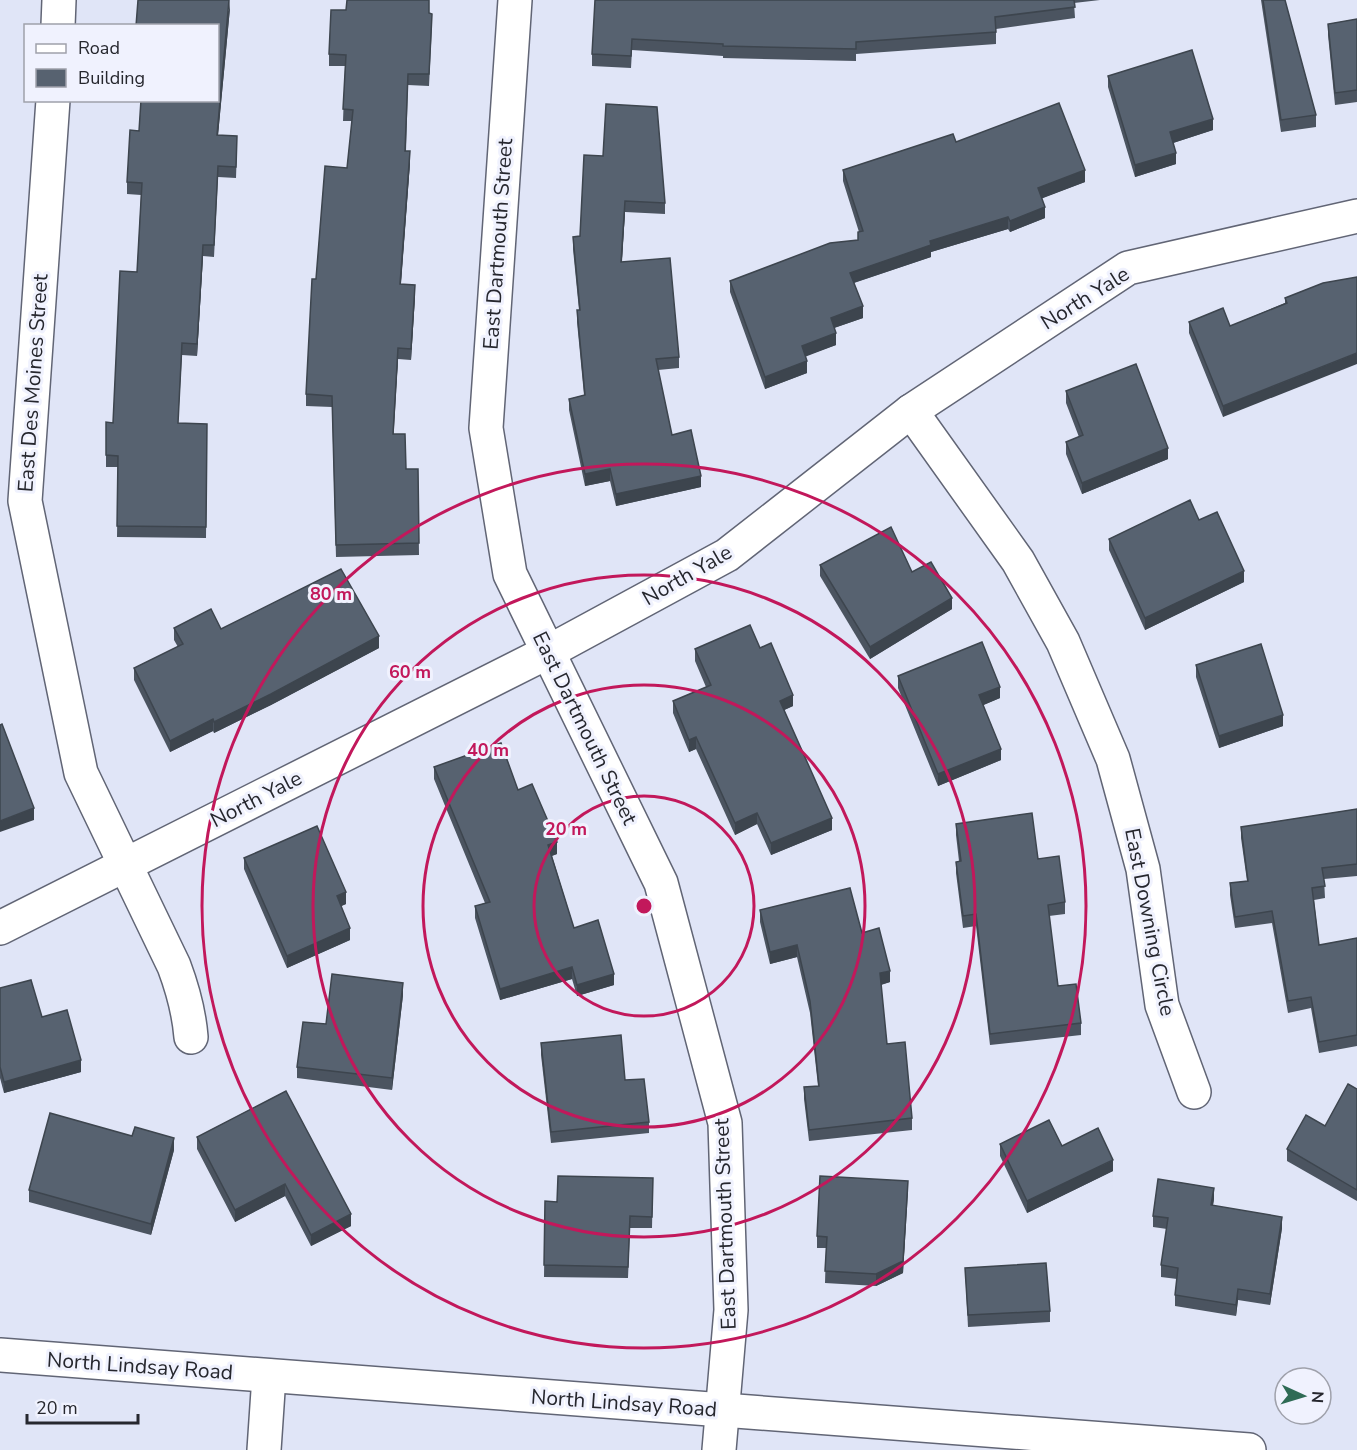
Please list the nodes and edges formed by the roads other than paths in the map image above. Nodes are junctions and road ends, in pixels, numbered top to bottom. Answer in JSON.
{"nodes":[{"id":1,"x":59,"y":0,"type":"edge"},
{"id":2,"x":515,"y":0,"type":"edge"},
{"id":3,"x":58,"y":24,"type":"edge"},
{"id":4,"x":53,"y":102,"type":"edge"},
{"id":5,"x":1357,"y":216,"type":"edge"},
{"id":6,"x":911,"y":411,"type":"junction"},
{"id":7,"x":548,"y":652,"type":"junction"},
{"id":8,"x":125,"y":866,"type":"junction"},
{"id":9,"x":0,"y":928,"type":"edge"},
{"id":10,"x":191,"y":1037,"type":"dead end"},
{"id":11,"x":1194,"y":1092,"type":"dead end"},
{"id":12,"x":0,"y":1355,"type":"edge"},
{"id":13,"x":269,"y":1376,"type":"junction"},
{"id":14,"x":721,"y":1410,"type":"junction"},
{"id":15,"x":264,"y":1450,"type":"edge"},
{"id":16,"x":719,"y":1450,"type":"edge"},
{"id":17,"x":1249,"y":1450,"type":"edge"}],
"edges":[{"from":1,"to":3,"type":"street"},
{"from":2,"to":7,"type":"street","name":"East Dartmouth Street"},
{"from":4,"to":8,"type":"street","name":"East Des Moines Street"},
{"from":5,"to":6,"type":"street","name":"North Yale"},
{"from":6,"to":7,"type":"street","name":"North Yale"},
{"from":6,"to":11,"type":"street","name":"East Downing Circle"},
{"from":7,"to":8,"type":"street","name":"North Yale"},
{"from":7,"to":14,"type":"street","name":"East Dartmouth Street"},
{"from":8,"to":9,"type":"street","name":"North Yale"},
{"from":8,"to":10,"type":"street","name":"East Des Moines Street"},
{"from":12,"to":13,"type":"street","name":"North Lindsay Road"},
{"from":13,"to":14,"type":"street","name":"North Lindsay Road"},
{"from":13,"to":15,"type":"street"},
{"from":14,"to":16,"type":"street","name":"East Dartmouth Street"},
{"from":14,"to":17,"type":"street","name":"North Lindsay Road"}]}
